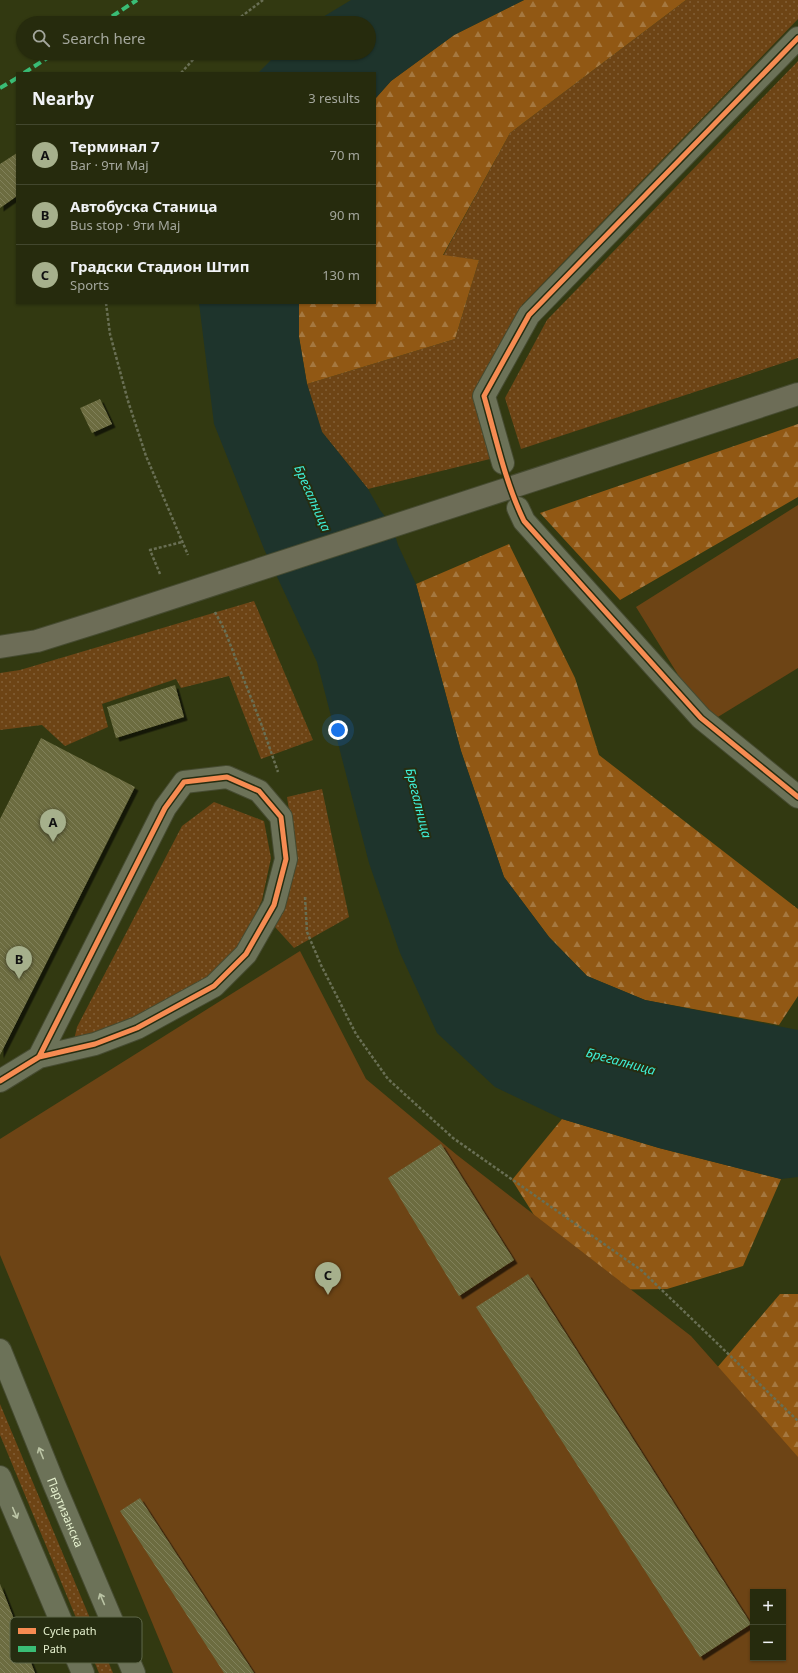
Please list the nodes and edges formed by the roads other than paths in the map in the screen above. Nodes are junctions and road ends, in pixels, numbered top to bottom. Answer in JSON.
{"nodes":[{"id":1,"x":798,"y":38,"type":"edge"},
{"id":2,"x":798,"y":394,"type":"edge"},
{"id":3,"x":503,"y":463,"type":"dead end"},
{"id":4,"x":518,"y":508,"type":"dead end"},
{"id":5,"x":0,"y":647,"type":"edge"},
{"id":6,"x":798,"y":797,"type":"edge"},
{"id":7,"x":39,"y":1057,"type":"junction"},
{"id":8,"x":0,"y":1081,"type":"edge"},
{"id":9,"x":0,"y":1350,"type":"edge"},
{"id":10,"x":0,"y":1477,"type":"edge"},
{"id":11,"x":59,"y":1617,"type":"edge"},
{"id":12,"x":110,"y":1617,"type":"edge"},
{"id":13,"x":79,"y":1663,"type":"edge"},
{"id":14,"x":130,"y":1663,"type":"edge"},
{"id":15,"x":83,"y":1673,"type":"edge"},
{"id":16,"x":134,"y":1673,"type":"edge"}],
"edges":[{"from":1,"to":3,"type":"street"},
{"from":2,"to":5,"type":"main road"},
{"from":4,"to":6,"type":"street"},
{"from":7,"to":7,"type":"street"},
{"from":7,"to":8,"type":"street"},
{"from":12,"to":9,"type":"street","name":"Партизанска","one_way":true},
{"from":10,"to":11,"type":"street","one_way":true},
{"from":13,"to":15,"type":"street","one_way":true},
{"from":16,"to":14,"type":"street","name":"Партизанска","one_way":true}]}
